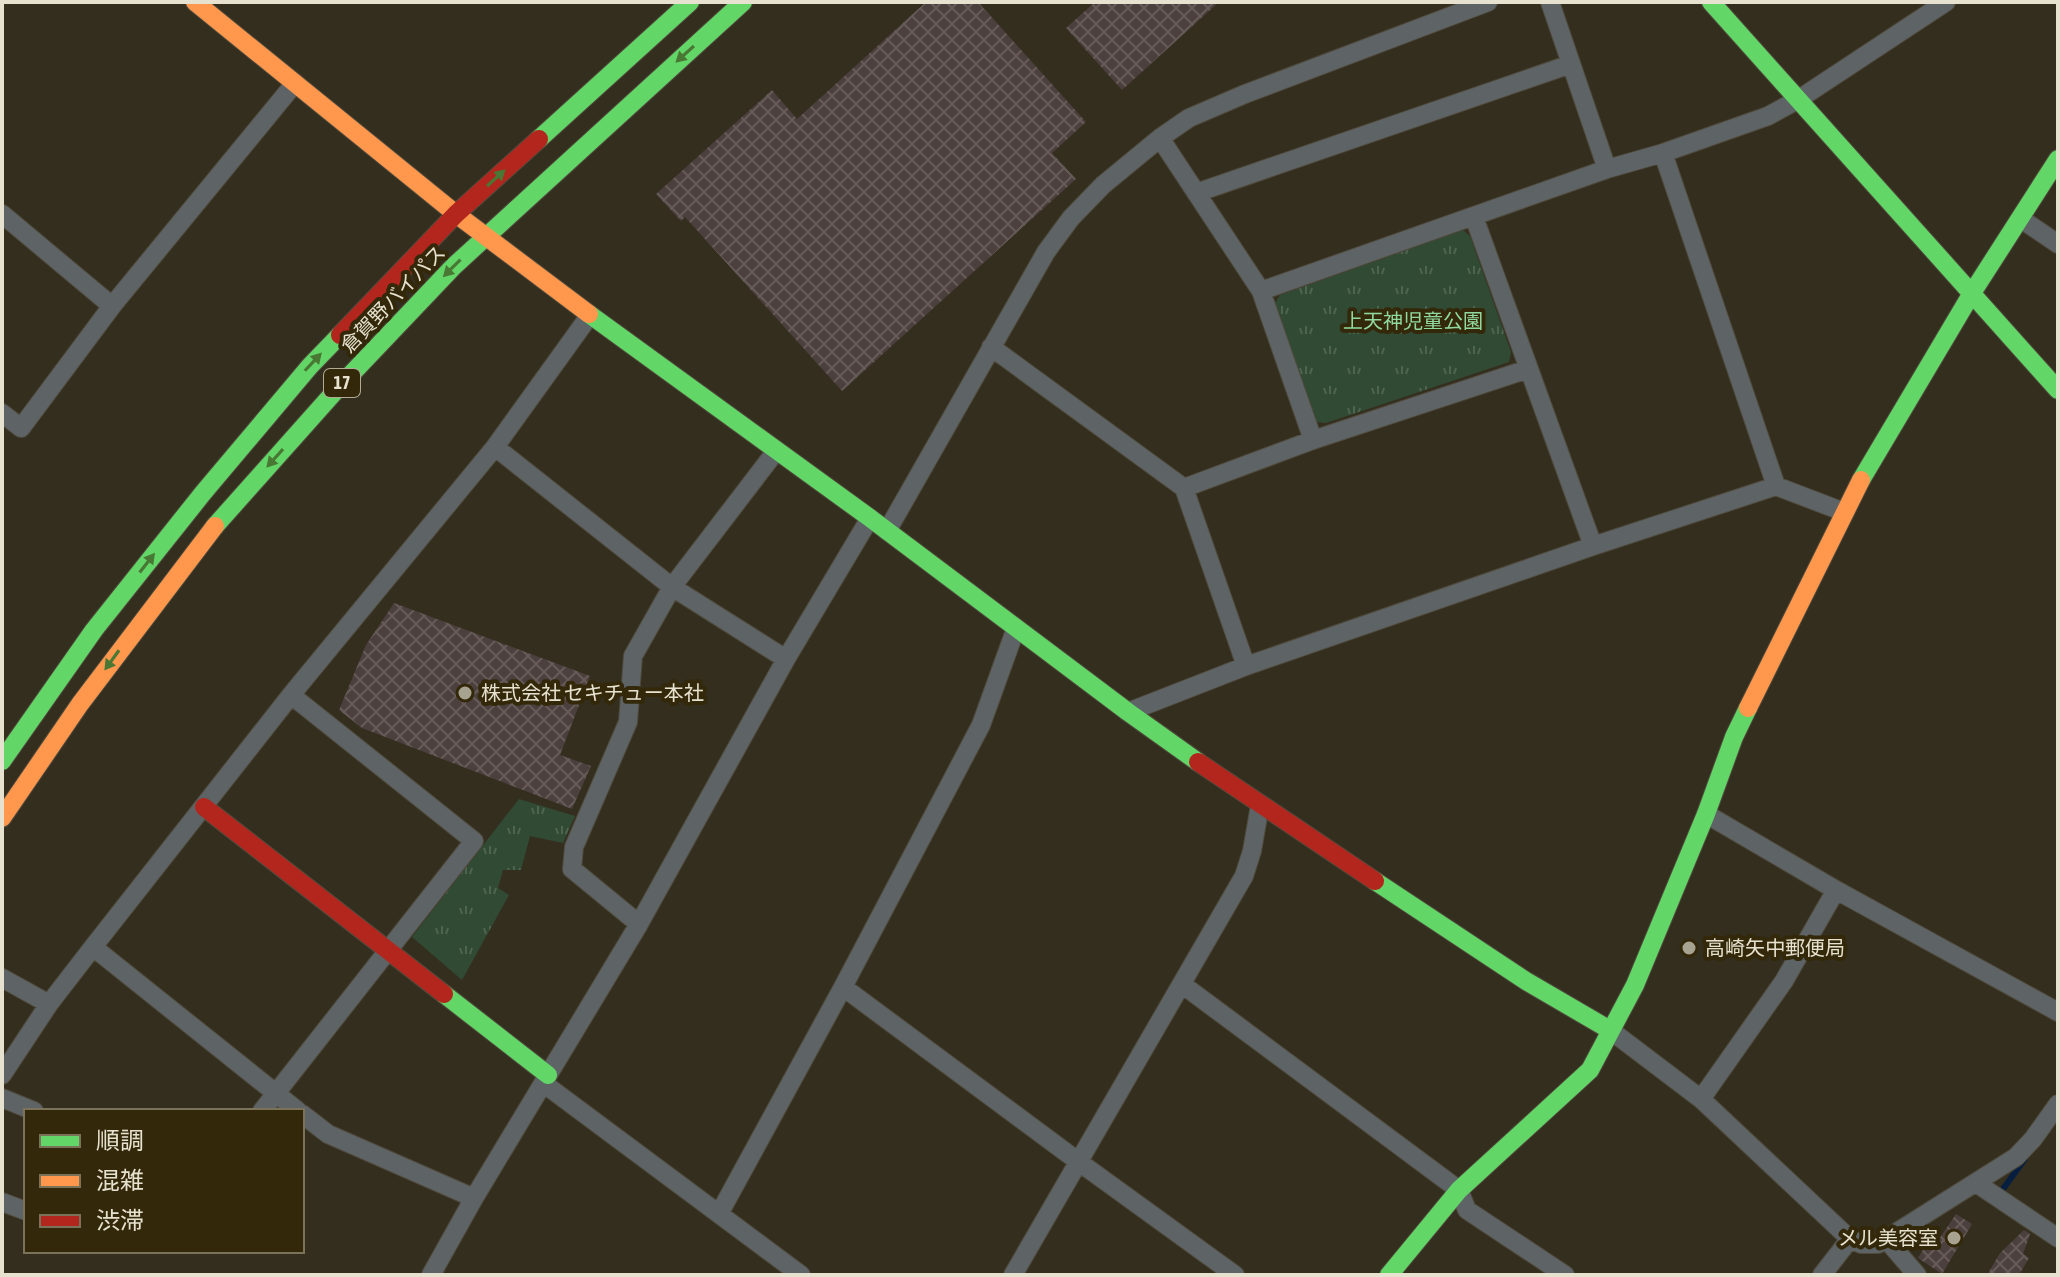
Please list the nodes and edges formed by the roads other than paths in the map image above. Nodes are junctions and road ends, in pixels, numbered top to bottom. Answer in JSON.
{"nodes":[{"id":1,"x":195,"y":2,"type":"edge"},
{"id":2,"x":690,"y":2,"type":"edge"},
{"id":3,"x":743,"y":2,"type":"edge"},
{"id":4,"x":1488,"y":2,"type":"edge"},
{"id":5,"x":1550,"y":2,"type":"edge"},
{"id":6,"x":1711,"y":2,"type":"edge"},
{"id":7,"x":1946,"y":2,"type":"edge"},
{"id":8,"x":1571,"y":64,"type":"junction"},
{"id":9,"x":295,"y":83,"type":"junction"},
{"id":10,"x":1799,"y":99,"type":"junction"},
{"id":11,"x":1160,"y":138,"type":"junction"},
{"id":12,"x":1663,"y":153,"type":"junction"},
{"id":13,"x":2058,"y":159,"type":"edge"},
{"id":14,"x":1607,"y":169,"type":"junction"},
{"id":15,"x":1196,"y":193,"type":"junction"},
{"id":16,"x":2,"y":214,"type":"edge"},
{"id":17,"x":456,"y":214,"type":"junction"},
{"id":18,"x":1474,"y":217,"type":"junction"},
{"id":19,"x":2021,"y":219,"type":"junction"},
{"id":20,"x":485,"y":236,"type":"junction"},
{"id":21,"x":2058,"y":244,"type":"edge"},
{"id":22,"x":1261,"y":291,"type":"junction"},
{"id":23,"x":1972,"y":293,"type":"junction"},
{"id":24,"x":112,"y":306,"type":"junction"},
{"id":25,"x":590,"y":315,"type":"junction"},
{"id":26,"x":991,"y":347,"type":"junction"},
{"id":27,"x":1528,"y":369,"type":"junction"},
{"id":28,"x":2058,"y":390,"type":"edge"},
{"id":29,"x":2,"y":413,"type":"edge"},
{"id":30,"x":1313,"y":440,"type":"junction"},
{"id":31,"x":495,"y":447,"type":"junction"},
{"id":32,"x":776,"y":451,"type":"junction"},
{"id":33,"x":1776,"y":486,"type":"junction"},
{"id":34,"x":1184,"y":488,"type":"junction"},
{"id":35,"x":1844,"y":512,"type":"junction"},
{"id":36,"x":870,"y":518,"type":"junction"},
{"id":37,"x":887,"y":531,"type":"junction"},
{"id":38,"x":1593,"y":546,"type":"junction"},
{"id":39,"x":672,"y":587,"type":"junction"},
{"id":40,"x":1016,"y":628,"type":"junction"},
{"id":41,"x":786,"y":659,"type":"junction"},
{"id":42,"x":1246,"y":666,"type":"junction"},
{"id":43,"x":291,"y":695,"type":"junction"},
{"id":44,"x":1128,"y":712,"type":"junction"},
{"id":45,"x":2,"y":761,"type":"edge"},
{"id":46,"x":1260,"y":805,"type":"junction"},
{"id":47,"x":204,"y":807,"type":"junction"},
{"id":48,"x":1706,"y":814,"type":"junction"},
{"id":49,"x":2,"y":818,"type":"edge"},
{"id":50,"x":1836,"y":890,"type":"junction"},
{"id":51,"x":639,"y":924,"type":"junction"},
{"id":52,"x":93,"y":947,"type":"junction"},
{"id":53,"x":389,"y":950,"type":"junction"},
{"id":54,"x":2,"y":978,"type":"edge"},
{"id":55,"x":1183,"y":985,"type":"junction"},
{"id":56,"x":843,"y":987,"type":"junction"},
{"id":57,"x":49,"y":1004,"type":"junction"},
{"id":58,"x":2058,"y":1012,"type":"edge"},
{"id":59,"x":1610,"y":1030,"type":"junction"},
{"id":60,"x":2,"y":1075,"type":"edge"},
{"id":61,"x":546,"y":1079,"type":"junction"},
{"id":62,"x":275,"y":1093,"type":"junction"},
{"id":63,"x":2,"y":1098,"type":"edge"},
{"id":64,"x":1701,"y":1099,"type":"junction"},
{"id":65,"x":2058,"y":1104,"type":"edge"},
{"id":66,"x":29,"y":1109,"type":"edge"},
{"id":67,"x":263,"y":1109,"type":"edge"},
{"id":68,"x":296,"y":1109,"type":"edge"},
{"id":69,"x":304,"y":1115,"type":"edge"},
{"id":70,"x":1079,"y":1162,"type":"junction"},
{"id":71,"x":1976,"y":1183,"type":"junction"},
{"id":72,"x":1459,"y":1190,"type":"junction"},
{"id":73,"x":474,"y":1198,"type":"junction"},
{"id":74,"x":2,"y":1202,"type":"edge"},
{"id":75,"x":24,"y":1210,"type":"edge"},
{"id":76,"x":719,"y":1214,"type":"junction"},
{"id":77,"x":2058,"y":1238,"type":"edge"},
{"id":78,"x":1850,"y":1239,"type":"junction"},
{"id":79,"x":1886,"y":1239,"type":"junction"},
{"id":80,"x":431,"y":1275,"type":"edge"},
{"id":81,"x":801,"y":1275,"type":"edge"},
{"id":82,"x":1013,"y":1275,"type":"edge"},
{"id":83,"x":1235,"y":1275,"type":"edge"},
{"id":84,"x":1389,"y":1275,"type":"edge"},
{"id":85,"x":1565,"y":1275,"type":"edge"},
{"id":86,"x":1822,"y":1275,"type":"edge"},
{"id":87,"x":1917,"y":1275,"type":"edge"}],
"edges":[{"from":1,"to":9,"type":"main road"},
{"from":17,"to":2,"type":"main road","name":"倉賀野バイパス","number":"17","one_way":true},
{"from":3,"to":20,"type":"main road","name":"倉賀野バイパス","number":"17","one_way":true},
{"from":4,"to":11,"type":"street"},
{"from":5,"to":8,"type":"street"},
{"from":6,"to":10,"type":"main road"},
{"from":7,"to":10,"type":"street"},
{"from":8,"to":14,"type":"street"},
{"from":8,"to":15,"type":"street"},
{"from":9,"to":17,"type":"main road"},
{"from":9,"to":24,"type":"street"},
{"from":10,"to":12,"type":"street"},
{"from":10,"to":23,"type":"main road"},
{"from":11,"to":15,"type":"street"},
{"from":11,"to":26,"type":"street"},
{"from":12,"to":14,"type":"street"},
{"from":12,"to":33,"type":"street"},
{"from":13,"to":19,"type":"main road"},
{"from":14,"to":18,"type":"street"},
{"from":15,"to":22,"type":"street"},
{"from":16,"to":24,"type":"street"},
{"from":17,"to":20,"type":"main road"},
{"from":45,"to":17,"type":"main road","name":"倉賀野バイパス","number":"17","one_way":true},
{"from":18,"to":22,"type":"street"},
{"from":18,"to":27,"type":"street"},
{"from":19,"to":21,"type":"street"},
{"from":19,"to":23,"type":"main road"},
{"from":20,"to":25,"type":"main road"},
{"from":20,"to":49,"type":"main road","name":"倉賀野バイパス","number":"17","one_way":true},
{"from":22,"to":30,"type":"street"},
{"from":23,"to":28,"type":"main road"},
{"from":23,"to":35,"type":"main road"},
{"from":24,"to":29,"type":"street"},
{"from":25,"to":31,"type":"street"},
{"from":25,"to":32,"type":"main road"},
{"from":26,"to":34,"type":"street"},
{"from":26,"to":37,"type":"street"},
{"from":27,"to":30,"type":"street"},
{"from":27,"to":38,"type":"street"},
{"from":30,"to":34,"type":"street"},
{"from":31,"to":39,"type":"street"},
{"from":31,"to":43,"type":"street"},
{"from":32,"to":36,"type":"main road"},
{"from":32,"to":39,"type":"street"},
{"from":33,"to":35,"type":"street"},
{"from":33,"to":38,"type":"street"},
{"from":34,"to":42,"type":"street"},
{"from":35,"to":48,"type":"main road"},
{"from":36,"to":37,"type":"main road"},
{"from":36,"to":41,"type":"street"},
{"from":37,"to":40,"type":"main road"},
{"from":38,"to":42,"type":"street"},
{"from":39,"to":41,"type":"street"},
{"from":39,"to":51,"type":"street"},
{"from":40,"to":44,"type":"main road"},
{"from":40,"to":56,"type":"street"},
{"from":41,"to":51,"type":"street"},
{"from":42,"to":44,"type":"street"},
{"from":43,"to":47,"type":"street"},
{"from":43,"to":53,"type":"street"},
{"from":44,"to":46,"type":"main road"},
{"from":46,"to":55,"type":"street"},
{"from":46,"to":59,"type":"main road"},
{"from":47,"to":52,"type":"street"},
{"from":47,"to":53,"type":"main road"},
{"from":48,"to":50,"type":"street"},
{"from":48,"to":59,"type":"main road"},
{"from":50,"to":58,"type":"street"},
{"from":50,"to":64,"type":"street"},
{"from":51,"to":61,"type":"street"},
{"from":52,"to":57,"type":"street"},
{"from":52,"to":62,"type":"street"},
{"from":53,"to":61,"type":"main road"},
{"from":53,"to":62,"type":"street"},
{"from":54,"to":57,"type":"street"},
{"from":55,"to":70,"type":"street"},
{"from":55,"to":72,"type":"street"},
{"from":56,"to":70,"type":"street"},
{"from":56,"to":76,"type":"street"},
{"from":57,"to":60,"type":"street"},
{"from":59,"to":64,"type":"street"},
{"from":59,"to":72,"type":"main road"},
{"from":61,"to":73,"type":"street"},
{"from":61,"to":76,"type":"street"},
{"from":62,"to":67,"type":"street"},
{"from":62,"to":68,"type":"street"},
{"from":63,"to":66,"type":"street"},
{"from":64,"to":78,"type":"street"},
{"from":65,"to":71,"type":"street"},
{"from":69,"to":73,"type":"street"},
{"from":70,"to":82,"type":"street"},
{"from":70,"to":83,"type":"street"},
{"from":71,"to":77,"type":"street"},
{"from":71,"to":79,"type":"street"},
{"from":72,"to":84,"type":"main road"},
{"from":72,"to":85,"type":"street"},
{"from":73,"to":80,"type":"street"},
{"from":74,"to":75,"type":"street"},
{"from":76,"to":81,"type":"street"},
{"from":78,"to":79,"type":"street"},
{"from":78,"to":86,"type":"street"},
{"from":79,"to":87,"type":"street"}]}
